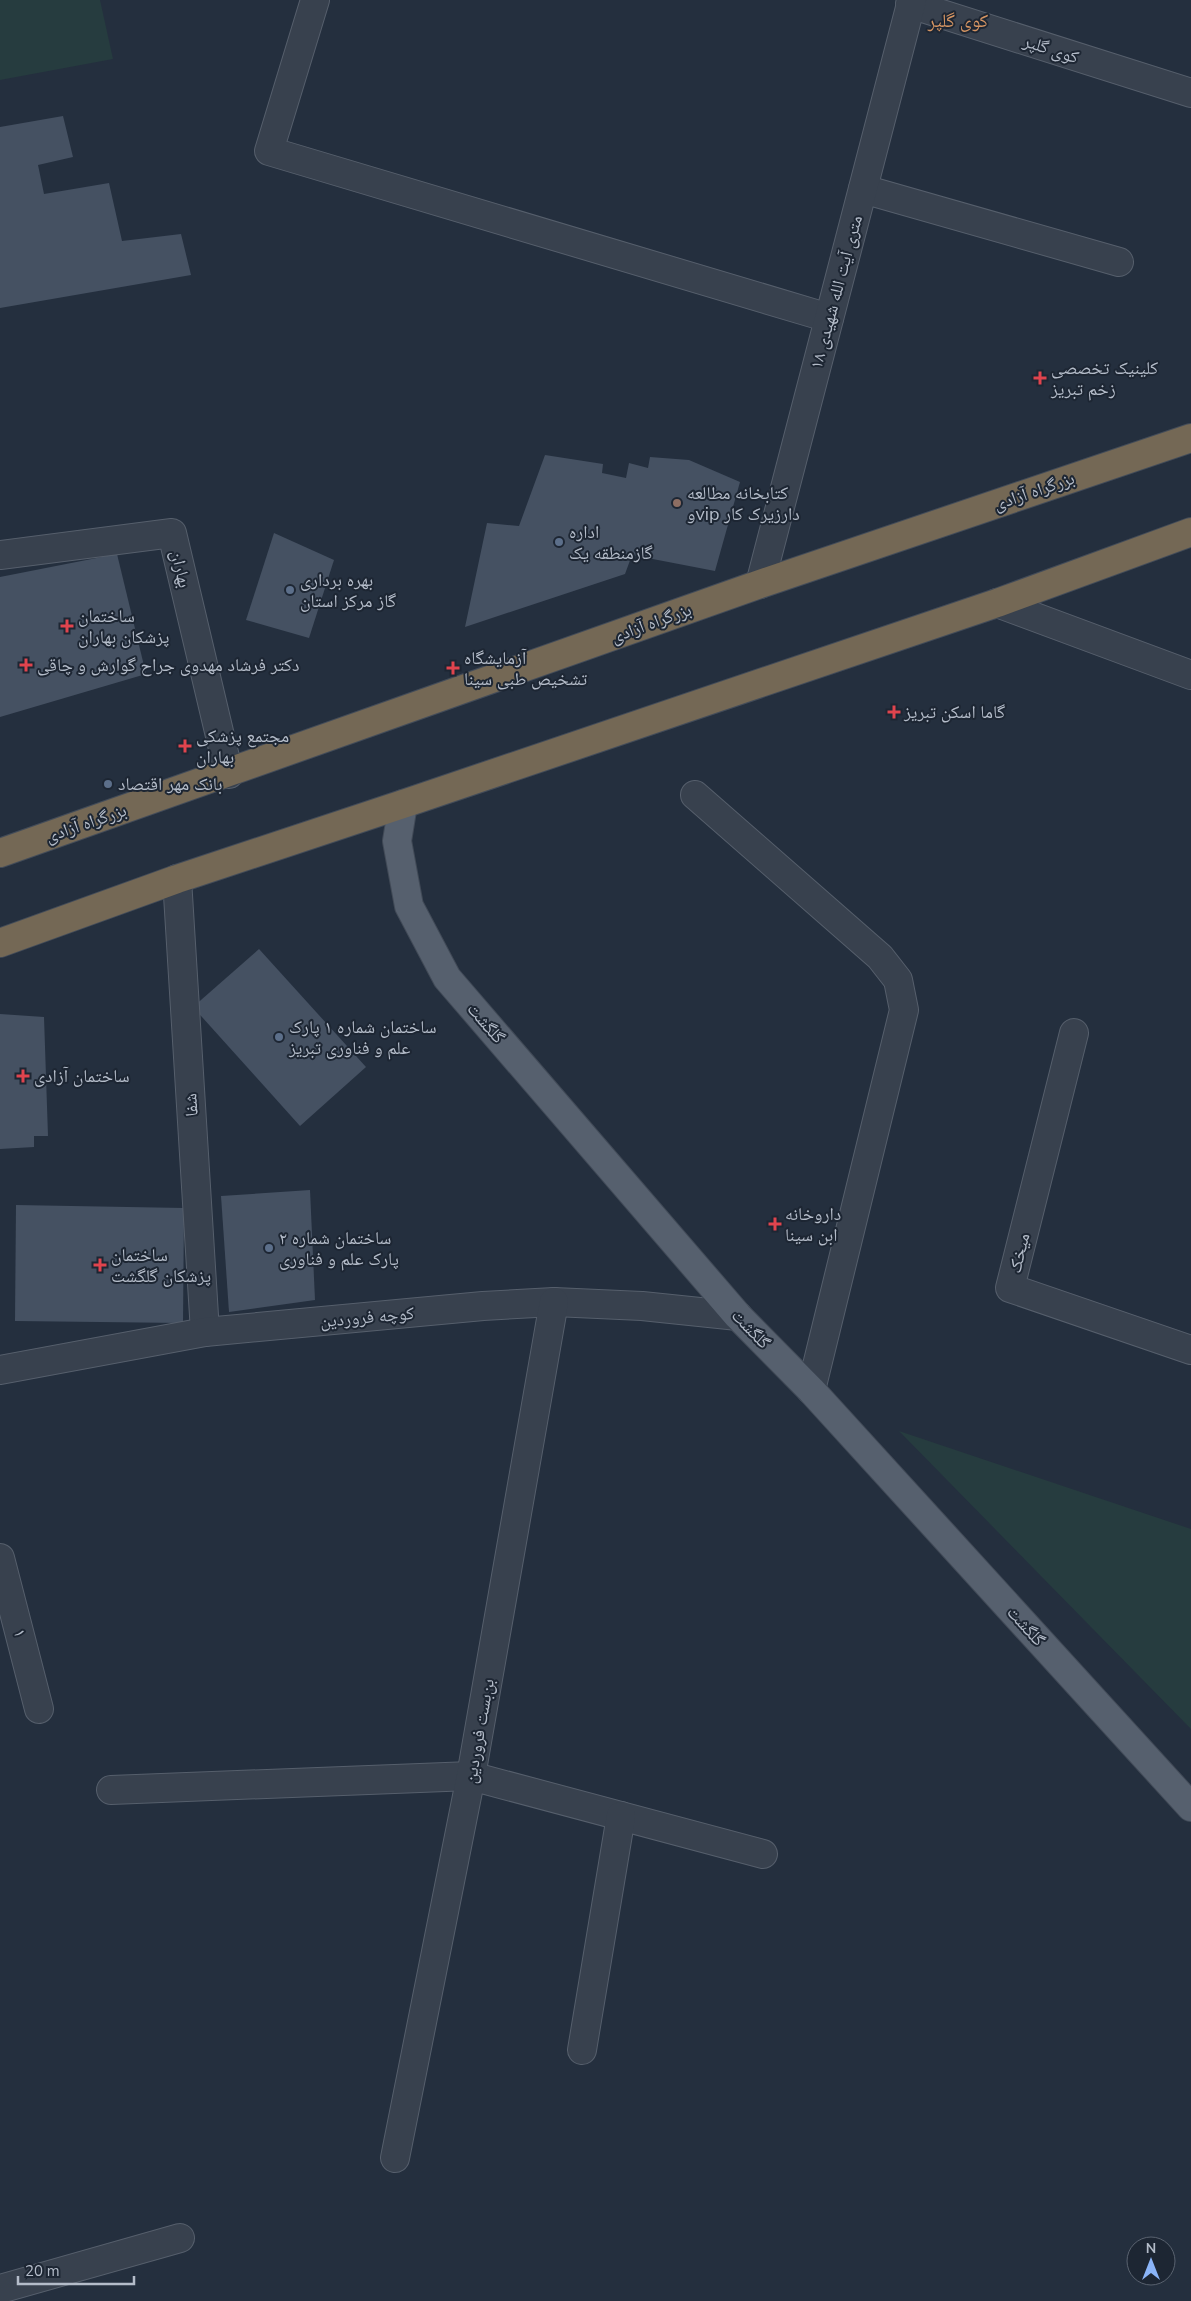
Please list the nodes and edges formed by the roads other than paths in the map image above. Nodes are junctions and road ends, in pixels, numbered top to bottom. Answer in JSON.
{"nodes":[{"id":1,"x":315,"y":0,"type":"edge"},
{"id":2,"x":911,"y":2,"type":"edge"},
{"id":3,"x":1191,"y":93,"type":"edge"},
{"id":4,"x":862,"y":189,"type":"junction"},
{"id":5,"x":1119,"y":262,"type":"dead end"},
{"id":6,"x":829,"y":318,"type":"junction"},
{"id":7,"x":1191,"y":438,"type":"edge"},
{"id":8,"x":1191,"y":532,"type":"edge"},
{"id":9,"x":0,"y":554,"type":"edge"},
{"id":10,"x":760,"y":584,"type":"junction"},
{"id":11,"x":996,"y":603,"type":"junction"},
{"id":12,"x":1191,"y":675,"type":"edge"},
{"id":13,"x":229,"y":774,"type":"junction"},
{"id":14,"x":695,"y":796,"type":"dead end"},
{"id":15,"x":403,"y":804,"type":"junction"},
{"id":16,"x":0,"y":853,"type":"edge"},
{"id":17,"x":177,"y":879,"type":"junction"},
{"id":18,"x":0,"y":943,"type":"edge"},
{"id":19,"x":1074,"y":1033,"type":"dead end"},
{"id":20,"x":554,"y":1302,"type":"junction"},
{"id":21,"x":738,"y":1316,"type":"junction"},
{"id":22,"x":205,"y":1332,"type":"junction"},
{"id":23,"x":1191,"y":1350,"type":"edge"},
{"id":24,"x":0,"y":1370,"type":"edge"},
{"id":25,"x":811,"y":1390,"type":"junction"},
{"id":26,"x":0,"y":1558,"type":"edge"},
{"id":27,"x":39,"y":1709,"type":"dead end"},
{"id":28,"x":471,"y":1776,"type":"junction"},
{"id":29,"x":112,"y":1790,"type":"dead end"},
{"id":30,"x":1191,"y":1807,"type":"edge"},
{"id":31,"x":620,"y":1816,"type":"junction"},
{"id":32,"x":763,"y":1854,"type":"dead end"},
{"id":33,"x":582,"y":2050,"type":"dead end"},
{"id":34,"x":395,"y":2158,"type":"dead end"},
{"id":35,"x":180,"y":2238,"type":"dead end"},
{"id":36,"x":0,"y":2289,"type":"edge"}],
"edges":[{"from":1,"to":6,"type":"street"},
{"from":2,"to":3,"type":"street","name":"کوی گلپر"},
{"from":2,"to":4,"type":"street","name":"۱۸ متری آیت الله شهیدی"},
{"from":4,"to":5,"type":"street"},
{"from":4,"to":6,"type":"street","name":"۱۸ متری آیت الله شهیدی"},
{"from":6,"to":10,"type":"street","name":"۱۸ متری آیت الله شهیدی"},
{"from":7,"to":10,"type":"highway","name":"بزرگراه آزادی"},
{"from":8,"to":11,"type":"highway"},
{"from":9,"to":13,"type":"street","name":"بهاران"},
{"from":10,"to":13,"type":"highway","name":"بزرگراه آزادی"},
{"from":11,"to":12,"type":"street"},
{"from":11,"to":15,"type":"highway"},
{"from":13,"to":16,"type":"highway","name":"بزرگراه آزادی"},
{"from":14,"to":25,"type":"street"},
{"from":15,"to":17,"type":"highway"},
{"from":15,"to":21,"type":"main road","name":"گلگشت"},
{"from":17,"to":18,"type":"highway"},
{"from":17,"to":22,"type":"street","name":"شفا"},
{"from":19,"to":23,"type":"street","name":"میخک"},
{"from":20,"to":21,"type":"street","name":"کوچه فروردین"},
{"from":20,"to":22,"type":"street","name":"کوچه فروردین"},
{"from":20,"to":28,"type":"street","name":"بن‌بست فروردین"},
{"from":21,"to":25,"type":"main road","name":"گلگشت"},
{"from":22,"to":24,"type":"street","name":"کوچه فروردین"},
{"from":25,"to":30,"type":"main road","name":"گلگشت"},
{"from":26,"to":27,"type":"street","name":"۱"},
{"from":28,"to":29,"type":"street"},
{"from":28,"to":31,"type":"street"},
{"from":28,"to":34,"type":"street","name":"بن‌بست فروردین"},
{"from":31,"to":32,"type":"street"},
{"from":31,"to":33,"type":"street"},
{"from":35,"to":36,"type":"street"}]}
